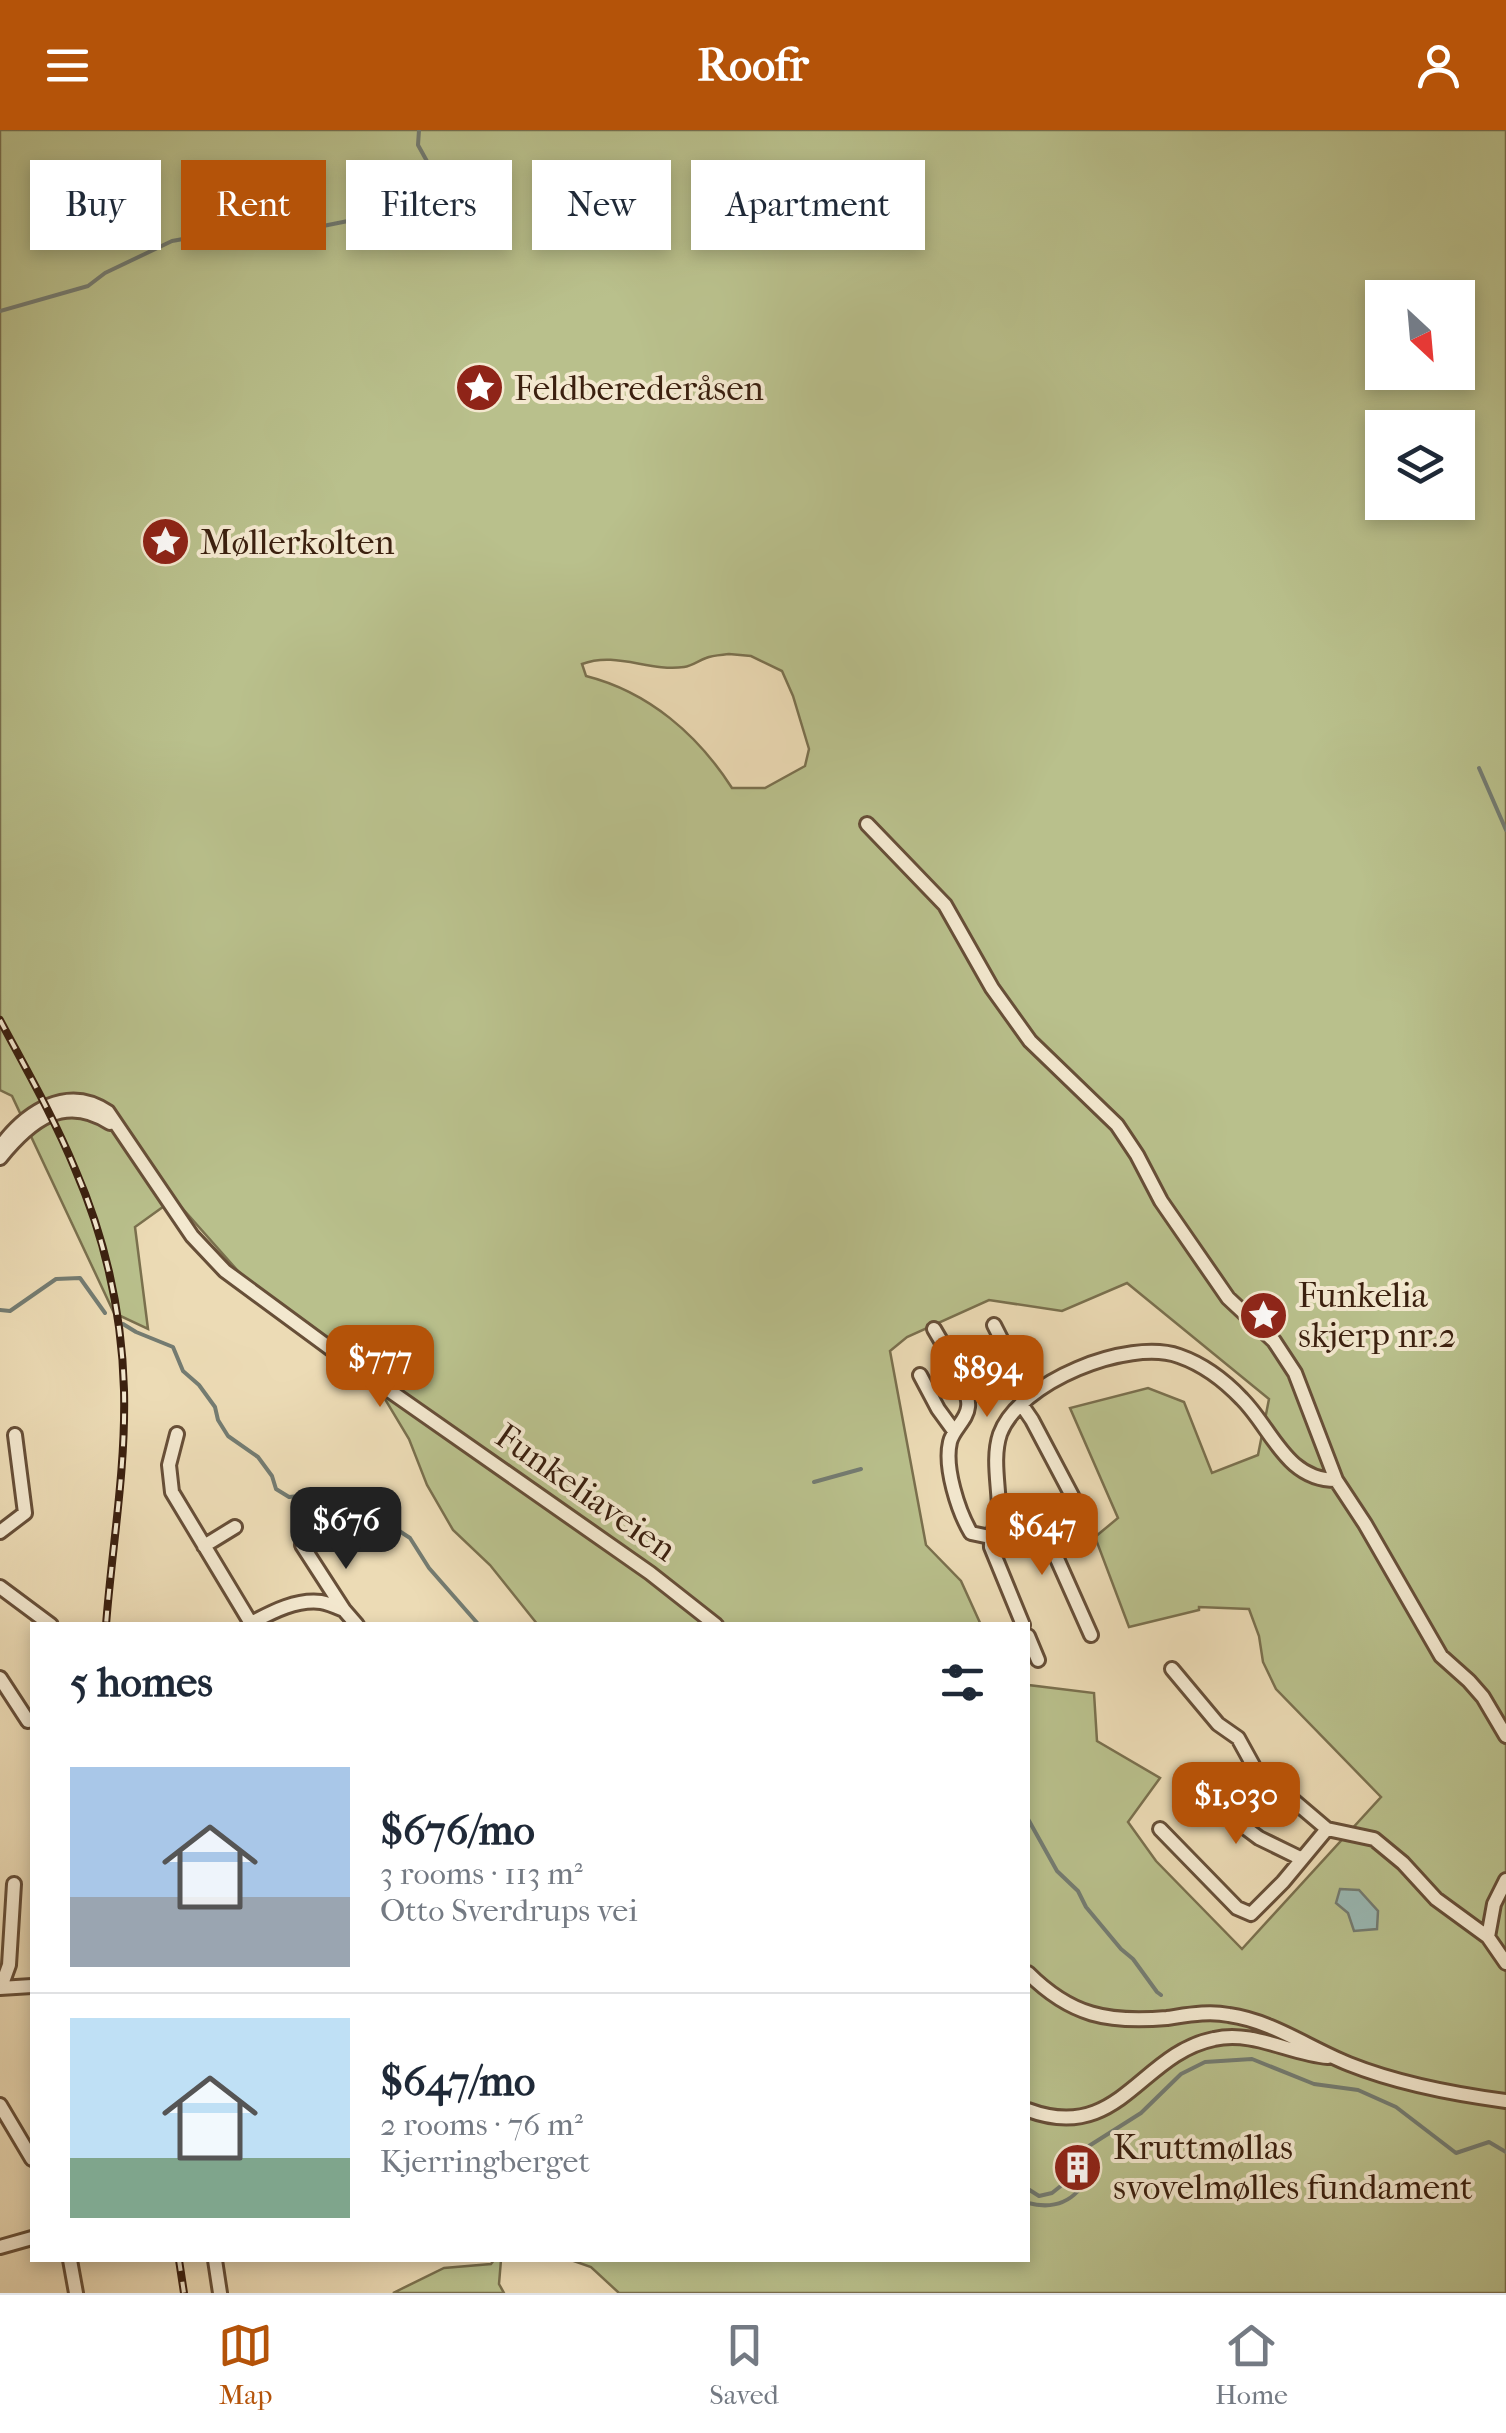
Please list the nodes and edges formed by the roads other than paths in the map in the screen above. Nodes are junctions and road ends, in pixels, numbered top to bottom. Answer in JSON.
{"nodes":[{"id":1,"x":867,"y":824,"type":"dead end"},
{"id":2,"x":116,"y":1126,"type":"junction"},
{"id":3,"x":0,"y":1146,"type":"edge"},
{"id":4,"x":0,"y":1158,"type":"edge"},
{"id":5,"x":994,"y":1326,"type":"dead end"},
{"id":6,"x":934,"y":1329,"type":"dead end"},
{"id":7,"x":920,"y":1375,"type":"dead end"},
{"id":8,"x":1025,"y":1400,"type":"junction"},
{"id":9,"x":954,"y":1431,"type":"junction"},
{"id":10,"x":177,"y":1434,"type":"dead end"},
{"id":11,"x":15,"y":1435,"type":"dead end"},
{"id":12,"x":1336,"y":1480,"type":"junction"},
{"id":13,"x":1079,"y":1509,"type":"dead end"},
{"id":14,"x":999,"y":1518,"type":"junction"},
{"id":15,"x":235,"y":1526,"type":"dead end"},
{"id":16,"x":0,"y":1532,"type":"edge"},
{"id":17,"x":990,"y":1537,"type":"junction"},
{"id":18,"x":302,"y":1545,"type":"dead end"},
{"id":19,"x":204,"y":1546,"type":"junction"},
{"id":20,"x":0,"y":1586,"type":"edge"},
{"id":21,"x":344,"y":1610,"type":"junction"},
{"id":22,"x":47,"y":1622,"type":"edge"},
{"id":23,"x":251,"y":1622,"type":"edge"},
{"id":24,"x":255,"y":1622,"type":"edge"},
{"id":25,"x":354,"y":1622,"type":"edge"},
{"id":26,"x":712,"y":1622,"type":"edge"},
{"id":27,"x":1022,"y":1622,"type":"edge"},
{"id":28,"x":1091,"y":1635,"type":"dead end"},
{"id":29,"x":1030,"y":1641,"type":"edge"},
{"id":30,"x":1038,"y":1660,"type":"dead end"},
{"id":31,"x":1172,"y":1669,"type":"dead end"},
{"id":32,"x":0,"y":1678,"type":"edge"},
{"id":33,"x":28,"y":1721,"type":"dead end"},
{"id":34,"x":1506,"y":1736,"type":"edge"},
{"id":35,"x":1195,"y":1790,"type":"dead end"},
{"id":36,"x":1160,"y":1829,"type":"dead end"},
{"id":37,"x":1327,"y":1829,"type":"junction"},
{"id":38,"x":1302,"y":1859,"type":"junction"},
{"id":39,"x":1506,"y":1880,"type":"edge"},
{"id":40,"x":14,"y":1884,"type":"dead end"},
{"id":41,"x":1488,"y":1937,"type":"junction"},
{"id":42,"x":1506,"y":1963,"type":"edge"},
{"id":43,"x":1030,"y":1975,"type":"edge"},
{"id":44,"x":30,"y":1986,"type":"edge"},
{"id":45,"x":0,"y":1988,"type":"edge"},
{"id":46,"x":1333,"y":2057,"type":"junction"},
{"id":47,"x":1506,"y":2101,"type":"edge"},
{"id":48,"x":0,"y":2105,"type":"edge"},
{"id":49,"x":1030,"y":2110,"type":"edge"},
{"id":50,"x":30,"y":2155,"type":"edge"},
{"id":51,"x":30,"y":2239,"type":"edge"},
{"id":52,"x":0,"y":2247,"type":"edge"},
{"id":53,"x":70,"y":2262,"type":"edge"},
{"id":54,"x":215,"y":2262,"type":"edge"},
{"id":55,"x":76,"y":2293,"type":"edge"},
{"id":56,"x":220,"y":2293,"type":"edge"}],
"edges":[{"from":1,"to":12,"type":"street"},
{"from":2,"to":3,"type":"street","name":"Funkeliaveien"},
{"from":2,"to":4,"type":"street"},
{"from":2,"to":26,"type":"street","name":"Funkeliaveien"},
{"from":5,"to":8,"type":"street"},
{"from":6,"to":9,"type":"street"},
{"from":7,"to":9,"type":"street"},
{"from":8,"to":12,"type":"street"},
{"from":8,"to":13,"type":"street"},
{"from":8,"to":14,"type":"street"},
{"from":9,"to":17,"type":"street"},
{"from":10,"to":19,"type":"street"},
{"from":11,"to":16,"type":"street"},
{"from":12,"to":34,"type":"street"},
{"from":14,"to":17,"type":"street"},
{"from":14,"to":28,"type":"street"},
{"from":15,"to":19,"type":"street"},
{"from":17,"to":27,"type":"street"},
{"from":18,"to":21,"type":"street"},
{"from":19,"to":23,"type":"street"},
{"from":20,"to":22,"type":"street"},
{"from":21,"to":24,"type":"street"},
{"from":21,"to":25,"type":"street"},
{"from":29,"to":30,"type":"street"},
{"from":31,"to":37,"type":"street"},
{"from":32,"to":33,"type":"street"},
{"from":35,"to":38,"type":"street"},
{"from":36,"to":38,"type":"street"},
{"from":37,"to":38,"type":"street"},
{"from":37,"to":41,"type":"street"},
{"from":39,"to":41,"type":"street"},
{"from":40,"to":45,"type":"street"},
{"from":41,"to":42,"type":"street"},
{"from":43,"to":46,"type":"street"},
{"from":44,"to":45,"type":"street"},
{"from":46,"to":47,"type":"street"},
{"from":46,"to":49,"type":"street"},
{"from":48,"to":50,"type":"street"},
{"from":51,"to":52,"type":"street"},
{"from":53,"to":55,"type":"street"},
{"from":54,"to":56,"type":"street"}]}
